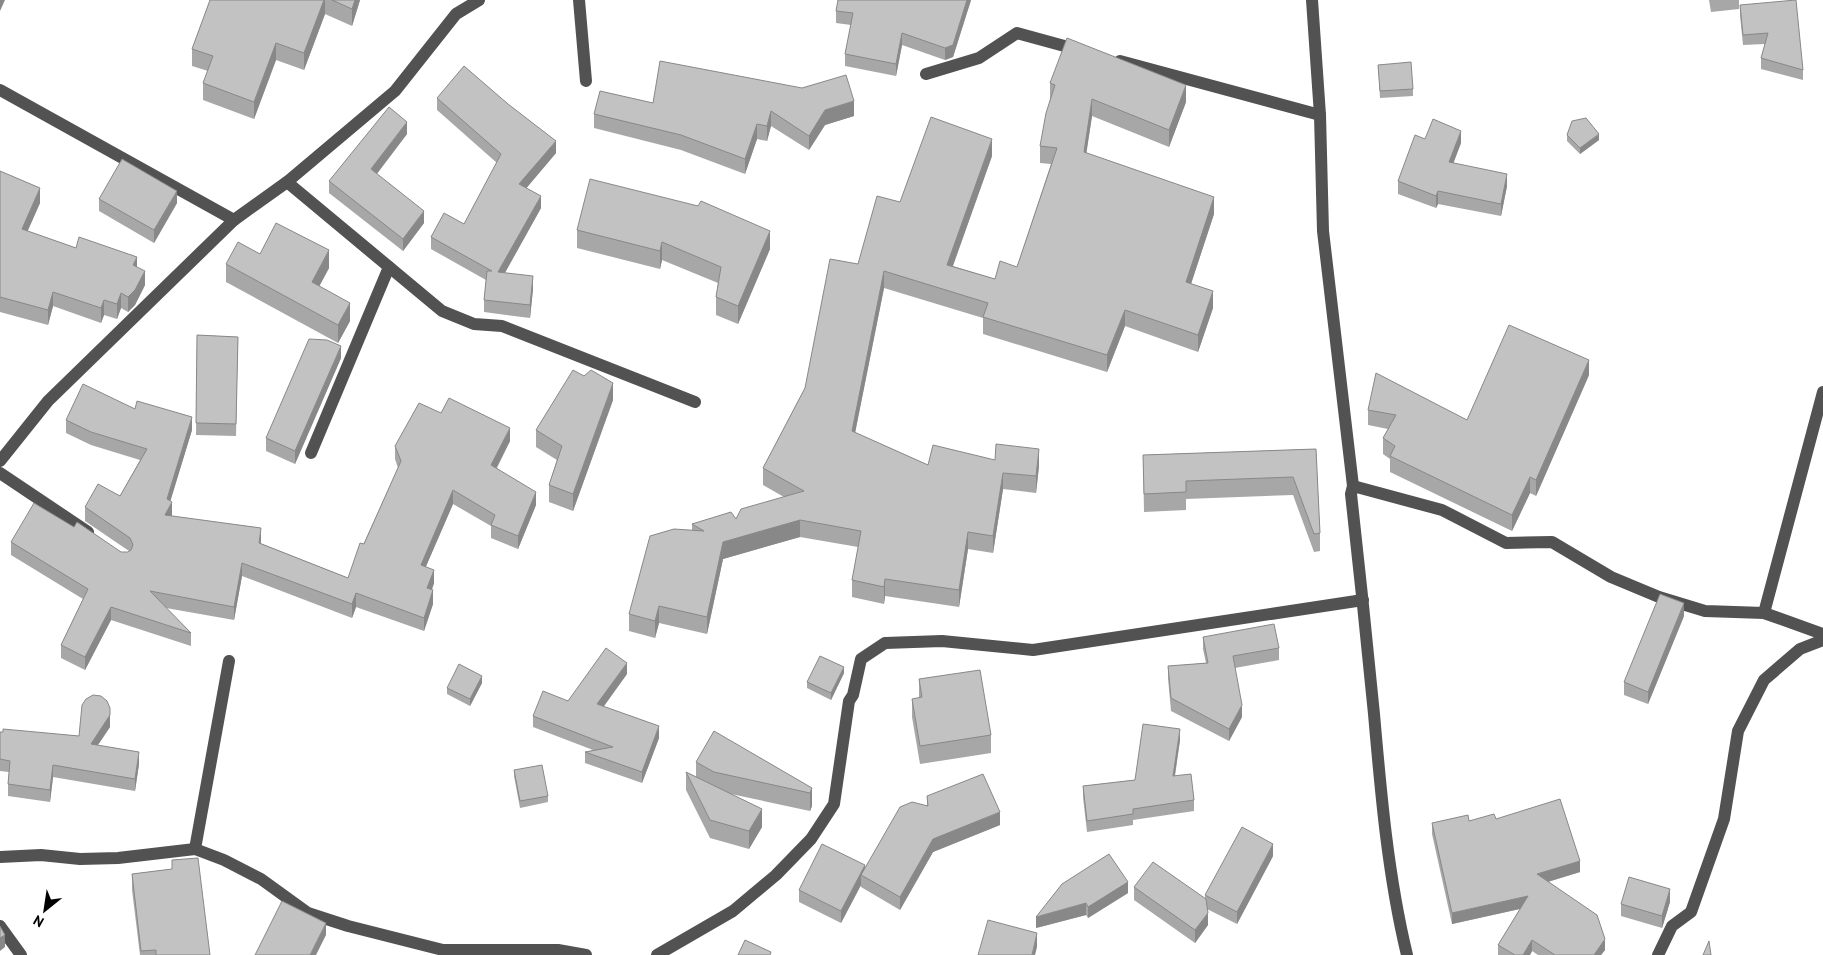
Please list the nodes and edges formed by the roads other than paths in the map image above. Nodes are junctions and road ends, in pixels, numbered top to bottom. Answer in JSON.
{"nodes":[{"id":1,"x":479,"y":0,"type":"edge"},
{"id":2,"x":579,"y":0,"type":"edge"},
{"id":3,"x":1312,"y":0,"type":"edge"},
{"id":4,"x":1093,"y":54,"type":"edge"},
{"id":5,"x":1112,"y":59,"type":"edge"},
{"id":6,"x":926,"y":74,"type":"dead end"},
{"id":7,"x":586,"y":82,"type":"dead end"},
{"id":8,"x":0,"y":90,"type":"edge"},
{"id":9,"x":1320,"y":114,"type":"junction"},
{"id":10,"x":286,"y":182,"type":"junction"},
{"id":11,"x":234,"y":220,"type":"junction"},
{"id":12,"x":389,"y":267,"type":"junction"},
{"id":13,"x":1823,"y":392,"type":"edge"},
{"id":14,"x":695,"y":402,"type":"dead end"},
{"id":15,"x":311,"y":453,"type":"dead end"},
{"id":16,"x":0,"y":461,"type":"edge"},
{"id":17,"x":0,"y":473,"type":"edge"},
{"id":18,"x":1353,"y":486,"type":"junction"},
{"id":19,"x":102,"y":542,"type":"edge"},
{"id":20,"x":1363,"y":600,"type":"junction"},
{"id":21,"x":1764,"y":613,"type":"junction"},
{"id":22,"x":1823,"y":634,"type":"edge"},
{"id":23,"x":1823,"y":640,"type":"edge"},
{"id":24,"x":229,"y":661,"type":"dead end"},
{"id":25,"x":196,"y":849,"type":"junction"},
{"id":26,"x":0,"y":857,"type":"edge"},
{"id":27,"x":0,"y":926,"type":"edge"},
{"id":28,"x":21,"y":955,"type":"edge"},
{"id":29,"x":586,"y":955,"type":"edge"},
{"id":30,"x":657,"y":955,"type":"edge"},
{"id":31,"x":1408,"y":955,"type":"edge"},
{"id":32,"x":1658,"y":955,"type":"edge"}],
"edges":[{"from":1,"to":10,"type":"street"},
{"from":2,"to":7,"type":"street"},
{"from":3,"to":9,"type":"street"},
{"from":4,"to":6,"type":"street"},
{"from":5,"to":9,"type":"street"},
{"from":8,"to":11,"type":"street"},
{"from":9,"to":18,"type":"street"},
{"from":10,"to":11,"type":"street"},
{"from":10,"to":12,"type":"street"},
{"from":11,"to":16,"type":"street"},
{"from":12,"to":14,"type":"street"},
{"from":12,"to":15,"type":"street"},
{"from":13,"to":21,"type":"street"},
{"from":17,"to":19,"type":"street"},
{"from":18,"to":20,"type":"street"},
{"from":18,"to":21,"type":"street"},
{"from":20,"to":30,"type":"street"},
{"from":20,"to":31,"type":"street"},
{"from":21,"to":22,"type":"street"},
{"from":23,"to":32,"type":"street"},
{"from":24,"to":25,"type":"street"},
{"from":25,"to":26,"type":"street"},
{"from":25,"to":29,"type":"street"},
{"from":27,"to":28,"type":"street"}]}
